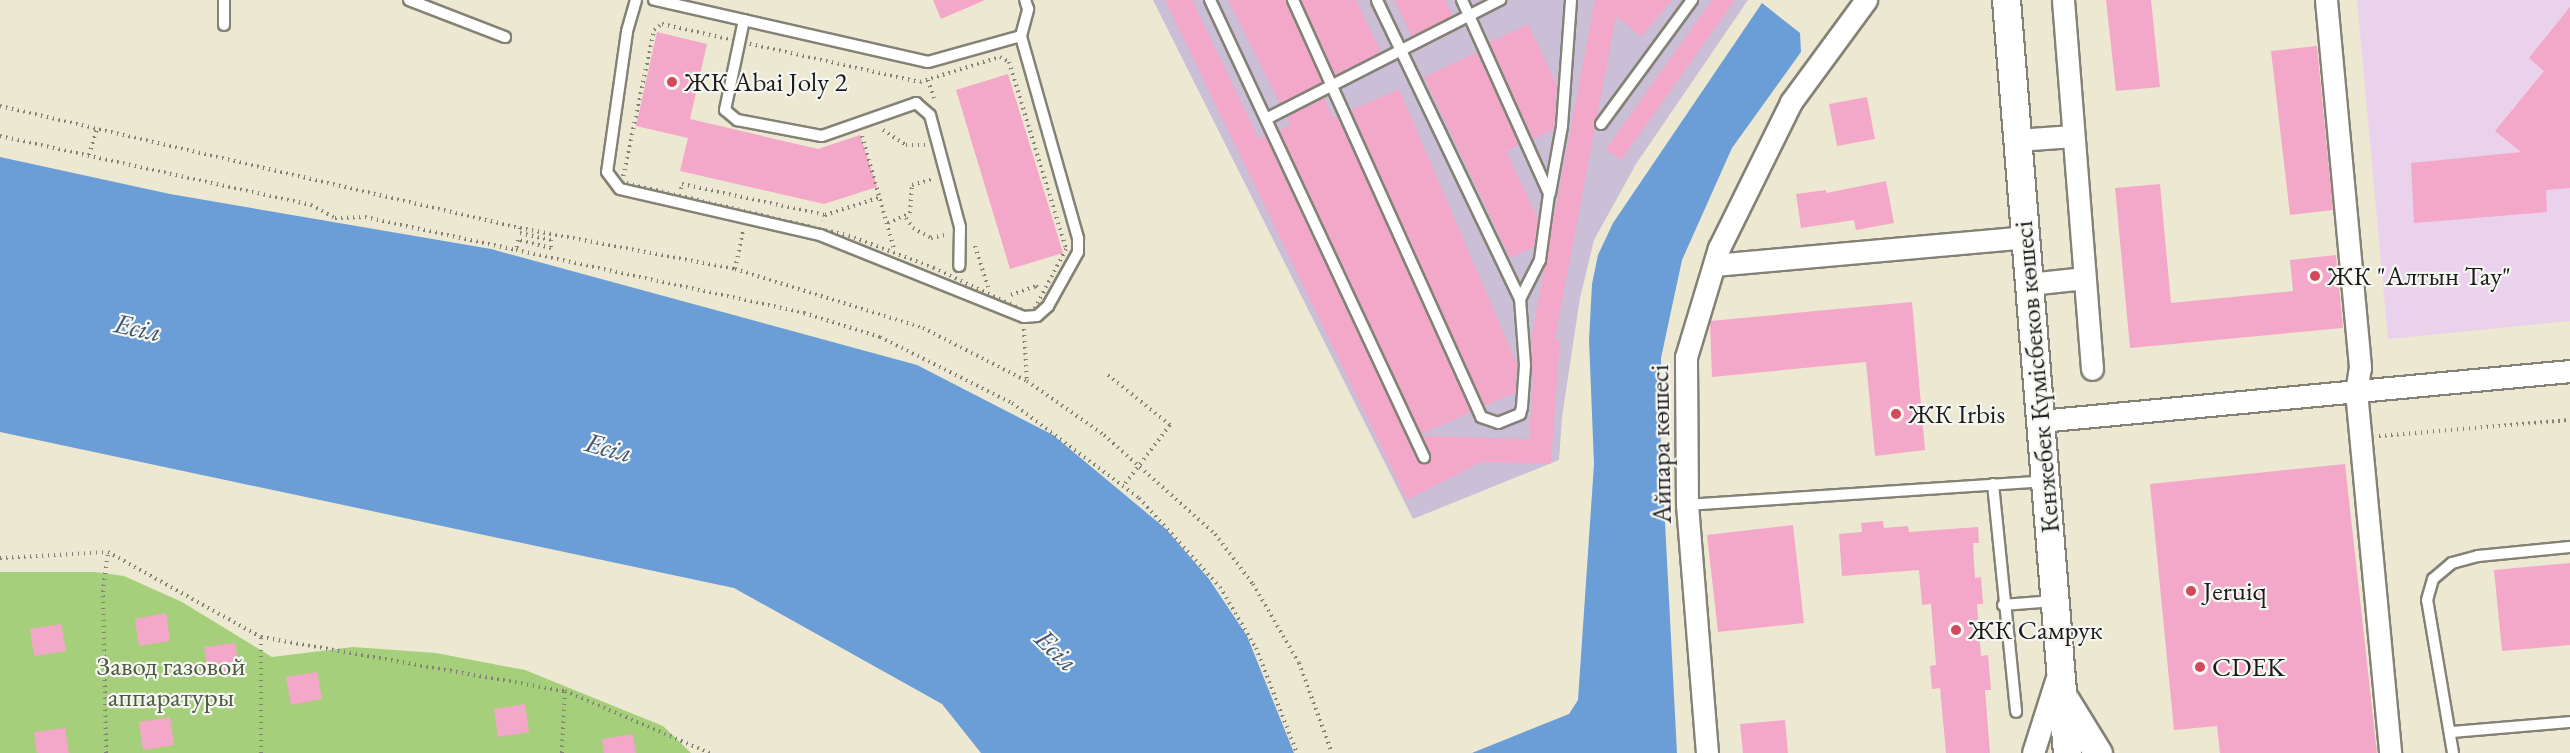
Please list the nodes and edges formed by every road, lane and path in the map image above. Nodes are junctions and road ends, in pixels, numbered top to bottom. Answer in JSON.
{"nodes":[{"id":1,"x":224,"y":0,"type":"edge"},
{"id":2,"x":409,"y":0,"type":"edge"},
{"id":3,"x":636,"y":0,"type":"edge"},
{"id":4,"x":654,"y":0,"type":"edge"},
{"id":5,"x":1025,"y":0,"type":"edge"},
{"id":6,"x":1210,"y":0,"type":"edge"},
{"id":7,"x":1293,"y":0,"type":"edge"},
{"id":8,"x":1377,"y":0,"type":"edge"},
{"id":9,"x":1462,"y":0,"type":"edge"},
{"id":10,"x":1500,"y":0,"type":"edge"},
{"id":11,"x":1571,"y":0,"type":"edge"},
{"id":12,"x":1692,"y":0,"type":"edge"},
{"id":13,"x":1866,"y":0,"type":"edge"},
{"id":14,"x":2006,"y":0,"type":"edge"},
{"id":15,"x":2063,"y":0,"type":"edge"},
{"id":16,"x":2326,"y":0,"type":"edge"},
{"id":17,"x":1470,"y":16,"type":"junction"},
{"id":18,"x":744,"y":20,"type":"junction"},
{"id":19,"x":224,"y":25,"type":"dead end"},
{"id":20,"x":1021,"y":36,"type":"junction"},
{"id":21,"x":505,"y":37,"type":"dead end"},
{"id":22,"x":742,"y":41,"type":"junction"},
{"id":23,"x":1401,"y":51,"type":"junction"},
{"id":24,"x":1334,"y":85,"type":"junction"},
{"id":25,"x":0,"y":106,"type":"edge"},
{"id":26,"x":874,"y":118,"type":"junction"},
{"id":27,"x":1266,"y":119,"type":"junction"},
{"id":28,"x":858,"y":123,"type":"junction"},
{"id":29,"x":1602,"y":123,"type":"dead end"},
{"id":30,"x":97,"y":129,"type":"junction"},
{"id":31,"x":0,"y":136,"type":"edge"},
{"id":32,"x":2073,"y":136,"type":"junction"},
{"id":33,"x":2017,"y":140,"type":"junction"},
{"id":34,"x":937,"y":141,"type":"junction"},
{"id":35,"x":89,"y":155,"type":"junction"},
{"id":36,"x":948,"y":174,"type":"junction"},
{"id":37,"x":1550,"y":194,"type":"junction"},
{"id":38,"x":882,"y":197,"type":"junction"},
{"id":39,"x":679,"y":199,"type":"junction"},
{"id":40,"x":825,"y":215,"type":"junction"},
{"id":41,"x":745,"y":218,"type":"junction"},
{"id":42,"x":906,"y":218,"type":"junction"},
{"id":43,"x":888,"y":224,"type":"junction"},
{"id":44,"x":960,"y":227,"type":"junction"},
{"id":45,"x":520,"y":228,"type":"junction"},
{"id":46,"x":821,"y":231,"type":"junction"},
{"id":47,"x":2025,"y":237,"type":"junction"},
{"id":48,"x":516,"y":249,"type":"junction"},
{"id":49,"x":895,"y":253,"type":"junction"},
{"id":50,"x":1714,"y":265,"type":"junction"},
{"id":51,"x":959,"y":266,"type":"dead end"},
{"id":52,"x":735,"y":269,"type":"junction"},
{"id":53,"x":2085,"y":278,"type":"junction"},
{"id":54,"x":2029,"y":284,"type":"junction"},
{"id":55,"x":988,"y":287,"type":"dead end"},
{"id":56,"x":999,"y":289,"type":"dead end"},
{"id":57,"x":1043,"y":293,"type":"junction"},
{"id":58,"x":1008,"y":296,"type":"dead end"},
{"id":59,"x":1520,"y":299,"type":"junction"},
{"id":60,"x":1024,"y":317,"type":"junction"},
{"id":61,"x":2092,"y":369,"type":"dead end"},
{"id":62,"x":2570,"y":370,"type":"edge"},
{"id":63,"x":1108,"y":375,"type":"dead end"},
{"id":64,"x":1027,"y":381,"type":"junction"},
{"id":65,"x":2356,"y":391,"type":"junction"},
{"id":66,"x":2570,"y":420,"type":"edge"},
{"id":67,"x":2040,"y":421,"type":"junction"},
{"id":68,"x":2361,"y":437,"type":"junction"},
{"id":69,"x":1424,"y":457,"type":"dead end"},
{"id":70,"x":1140,"y":466,"type":"junction"},
{"id":71,"x":2045,"y":480,"type":"junction"},
{"id":72,"x":1993,"y":484,"type":"junction"},
{"id":73,"x":1124,"y":485,"type":"junction"},
{"id":74,"x":1687,"y":505,"type":"junction"},
{"id":75,"x":2570,"y":548,"type":"edge"},
{"id":76,"x":108,"y":552,"type":"junction"},
{"id":77,"x":0,"y":558,"type":"edge"},
{"id":78,"x":2054,"y":601,"type":"junction"},
{"id":79,"x":2003,"y":605,"type":"junction"},
{"id":80,"x":261,"y":637,"type":"junction"},
{"id":81,"x":2061,"y":681,"type":"junction"},
{"id":82,"x":565,"y":691,"type":"junction"},
{"id":83,"x":2016,"y":712,"type":"dead end"},
{"id":84,"x":2570,"y":722,"type":"edge"},
{"id":85,"x":2451,"y":732,"type":"junction"},
{"id":86,"x":106,"y":753,"type":"edge"},
{"id":87,"x":261,"y":753,"type":"edge"},
{"id":88,"x":562,"y":753,"type":"edge"},
{"id":89,"x":710,"y":753,"type":"edge"},
{"id":90,"x":1297,"y":753,"type":"edge"},
{"id":91,"x":1332,"y":753,"type":"edge"},
{"id":92,"x":1707,"y":753,"type":"edge"},
{"id":93,"x":2033,"y":753,"type":"edge"},
{"id":94,"x":2067,"y":753,"type":"edge"},
{"id":95,"x":2098,"y":753,"type":"edge"},
{"id":96,"x":2390,"y":753,"type":"edge"},
{"id":97,"x":2453,"y":753,"type":"edge"}],
"edges":[{"from":1,"to":19,"type":"lane"},
{"from":2,"to":21,"type":"lane"},
{"from":3,"to":39,"type":"lane"},
{"from":4,"to":18,"type":"lane"},
{"from":5,"to":20,"type":"lane"},
{"from":6,"to":27,"type":"lane"},
{"from":7,"to":24,"type":"lane"},
{"from":8,"to":23,"type":"lane"},
{"from":9,"to":17,"type":"lane"},
{"from":10,"to":17,"type":"lane"},
{"from":11,"to":37,"type":"lane"},
{"from":12,"to":29,"type":"lane"},
{"from":13,"to":50,"type":"street","name":"Айпара көшесі"},
{"from":14,"to":33,"type":"street","name":"Кенжебек Күмісбеков көшесі"},
{"from":15,"to":32,"type":"street"},
{"from":16,"to":65,"type":"street"},
{"from":17,"to":23,"type":"lane"},
{"from":17,"to":37,"type":"lane"},
{"from":18,"to":20,"type":"lane"},
{"from":18,"to":22,"type":"lane"},
{"from":20,"to":60,"type":"lane"},
{"from":22,"to":28,"type":"lane"},
{"from":22,"to":39,"type":"path"},
{"from":22,"to":57,"type":"path"},
{"from":23,"to":24,"type":"lane"},
{"from":23,"to":59,"type":"lane"},
{"from":24,"to":27,"type":"lane"},
{"from":24,"to":59,"type":"lane"},
{"from":25,"to":30,"type":"path"},
{"from":26,"to":28,"type":"lane"},
{"from":26,"to":34,"type":"path"},
{"from":26,"to":34,"type":"lane"},
{"from":27,"to":69,"type":"lane"},
{"from":28,"to":38,"type":"path"},
{"from":30,"to":35,"type":"path"},
{"from":30,"to":45,"type":"path"},
{"from":31,"to":35,"type":"path"},
{"from":32,"to":33,"type":"street"},
{"from":32,"to":53,"type":"street"},
{"from":33,"to":47,"type":"street","name":"Кенжебек Күмісбеков көшесі"},
{"from":34,"to":36,"type":"lane"},
{"from":35,"to":48,"type":"path"},
{"from":36,"to":42,"type":"path"},
{"from":36,"to":44,"type":"lane"},
{"from":37,"to":59,"type":"lane"},
{"from":38,"to":40,"type":"path"},
{"from":38,"to":43,"type":"path"},
{"from":39,"to":40,"type":"path"},
{"from":39,"to":41,"type":"lane"},
{"from":39,"to":46,"type":"path"},
{"from":40,"to":46,"type":"path"},
{"from":41,"to":46,"type":"lane"},
{"from":41,"to":52,"type":"path"},
{"from":42,"to":43,"type":"path"},
{"from":42,"to":44,"type":"path"},
{"from":43,"to":49,"type":"path"},
{"from":44,"to":51,"type":"lane"},
{"from":45,"to":48,"type":"path"},
{"from":45,"to":52,"type":"path"},
{"from":46,"to":49,"type":"path"},
{"from":46,"to":60,"type":"lane"},
{"from":47,"to":50,"type":"street"},
{"from":47,"to":54,"type":"street","name":"Кенжебек Күмісбеков көшесі"},
{"from":48,"to":73,"type":"path"},
{"from":49,"to":57,"type":"path"},
{"from":50,"to":74,"type":"street","name":"Айпара көшесі"},
{"from":52,"to":64,"type":"path"},
{"from":53,"to":54,"type":"street"},
{"from":53,"to":61,"type":"street"},
{"from":54,"to":67,"type":"street","name":"Кенжебек Күмісбеков көшесі"},
{"from":55,"to":56,"type":"path"},
{"from":57,"to":58,"type":"path"},
{"from":60,"to":64,"type":"path"},
{"from":62,"to":65,"type":"street"},
{"from":63,"to":70,"type":"path"},
{"from":64,"to":70,"type":"path"},
{"from":65,"to":67,"type":"street"},
{"from":65,"to":68,"type":"street"},
{"from":66,"to":68,"type":"path"},
{"from":67,"to":71,"type":"street","name":"Кенжебек Күмісбеков көшесі"},
{"from":68,"to":96,"type":"street"},
{"from":70,"to":73,"type":"path"},
{"from":70,"to":91,"type":"path"},
{"from":71,"to":72,"type":"lane"},
{"from":71,"to":78,"type":"street","name":"Кенжебек Күмісбеков көшесі"},
{"from":72,"to":74,"type":"lane"},
{"from":72,"to":79,"type":"lane"},
{"from":73,"to":90,"type":"path"},
{"from":74,"to":92,"type":"street","name":"Айпара көшесі"},
{"from":75,"to":85,"type":"lane"},
{"from":76,"to":77,"type":"path"},
{"from":76,"to":80,"type":"path"},
{"from":76,"to":86,"type":"path"},
{"from":78,"to":79,"type":"lane"},
{"from":78,"to":81,"type":"street","name":"Кенжебек Күмісбеков көшесі"},
{"from":79,"to":83,"type":"lane"},
{"from":80,"to":82,"type":"path"},
{"from":80,"to":87,"type":"path"},
{"from":81,"to":93,"type":"street"},
{"from":81,"to":94,"type":"street","name":"Кенжебек Күмісбеков көшесі"},
{"from":81,"to":95,"type":"street"},
{"from":82,"to":88,"type":"path"},
{"from":82,"to":89,"type":"path"},
{"from":84,"to":85,"type":"lane"},
{"from":85,"to":97,"type":"lane"}]}
